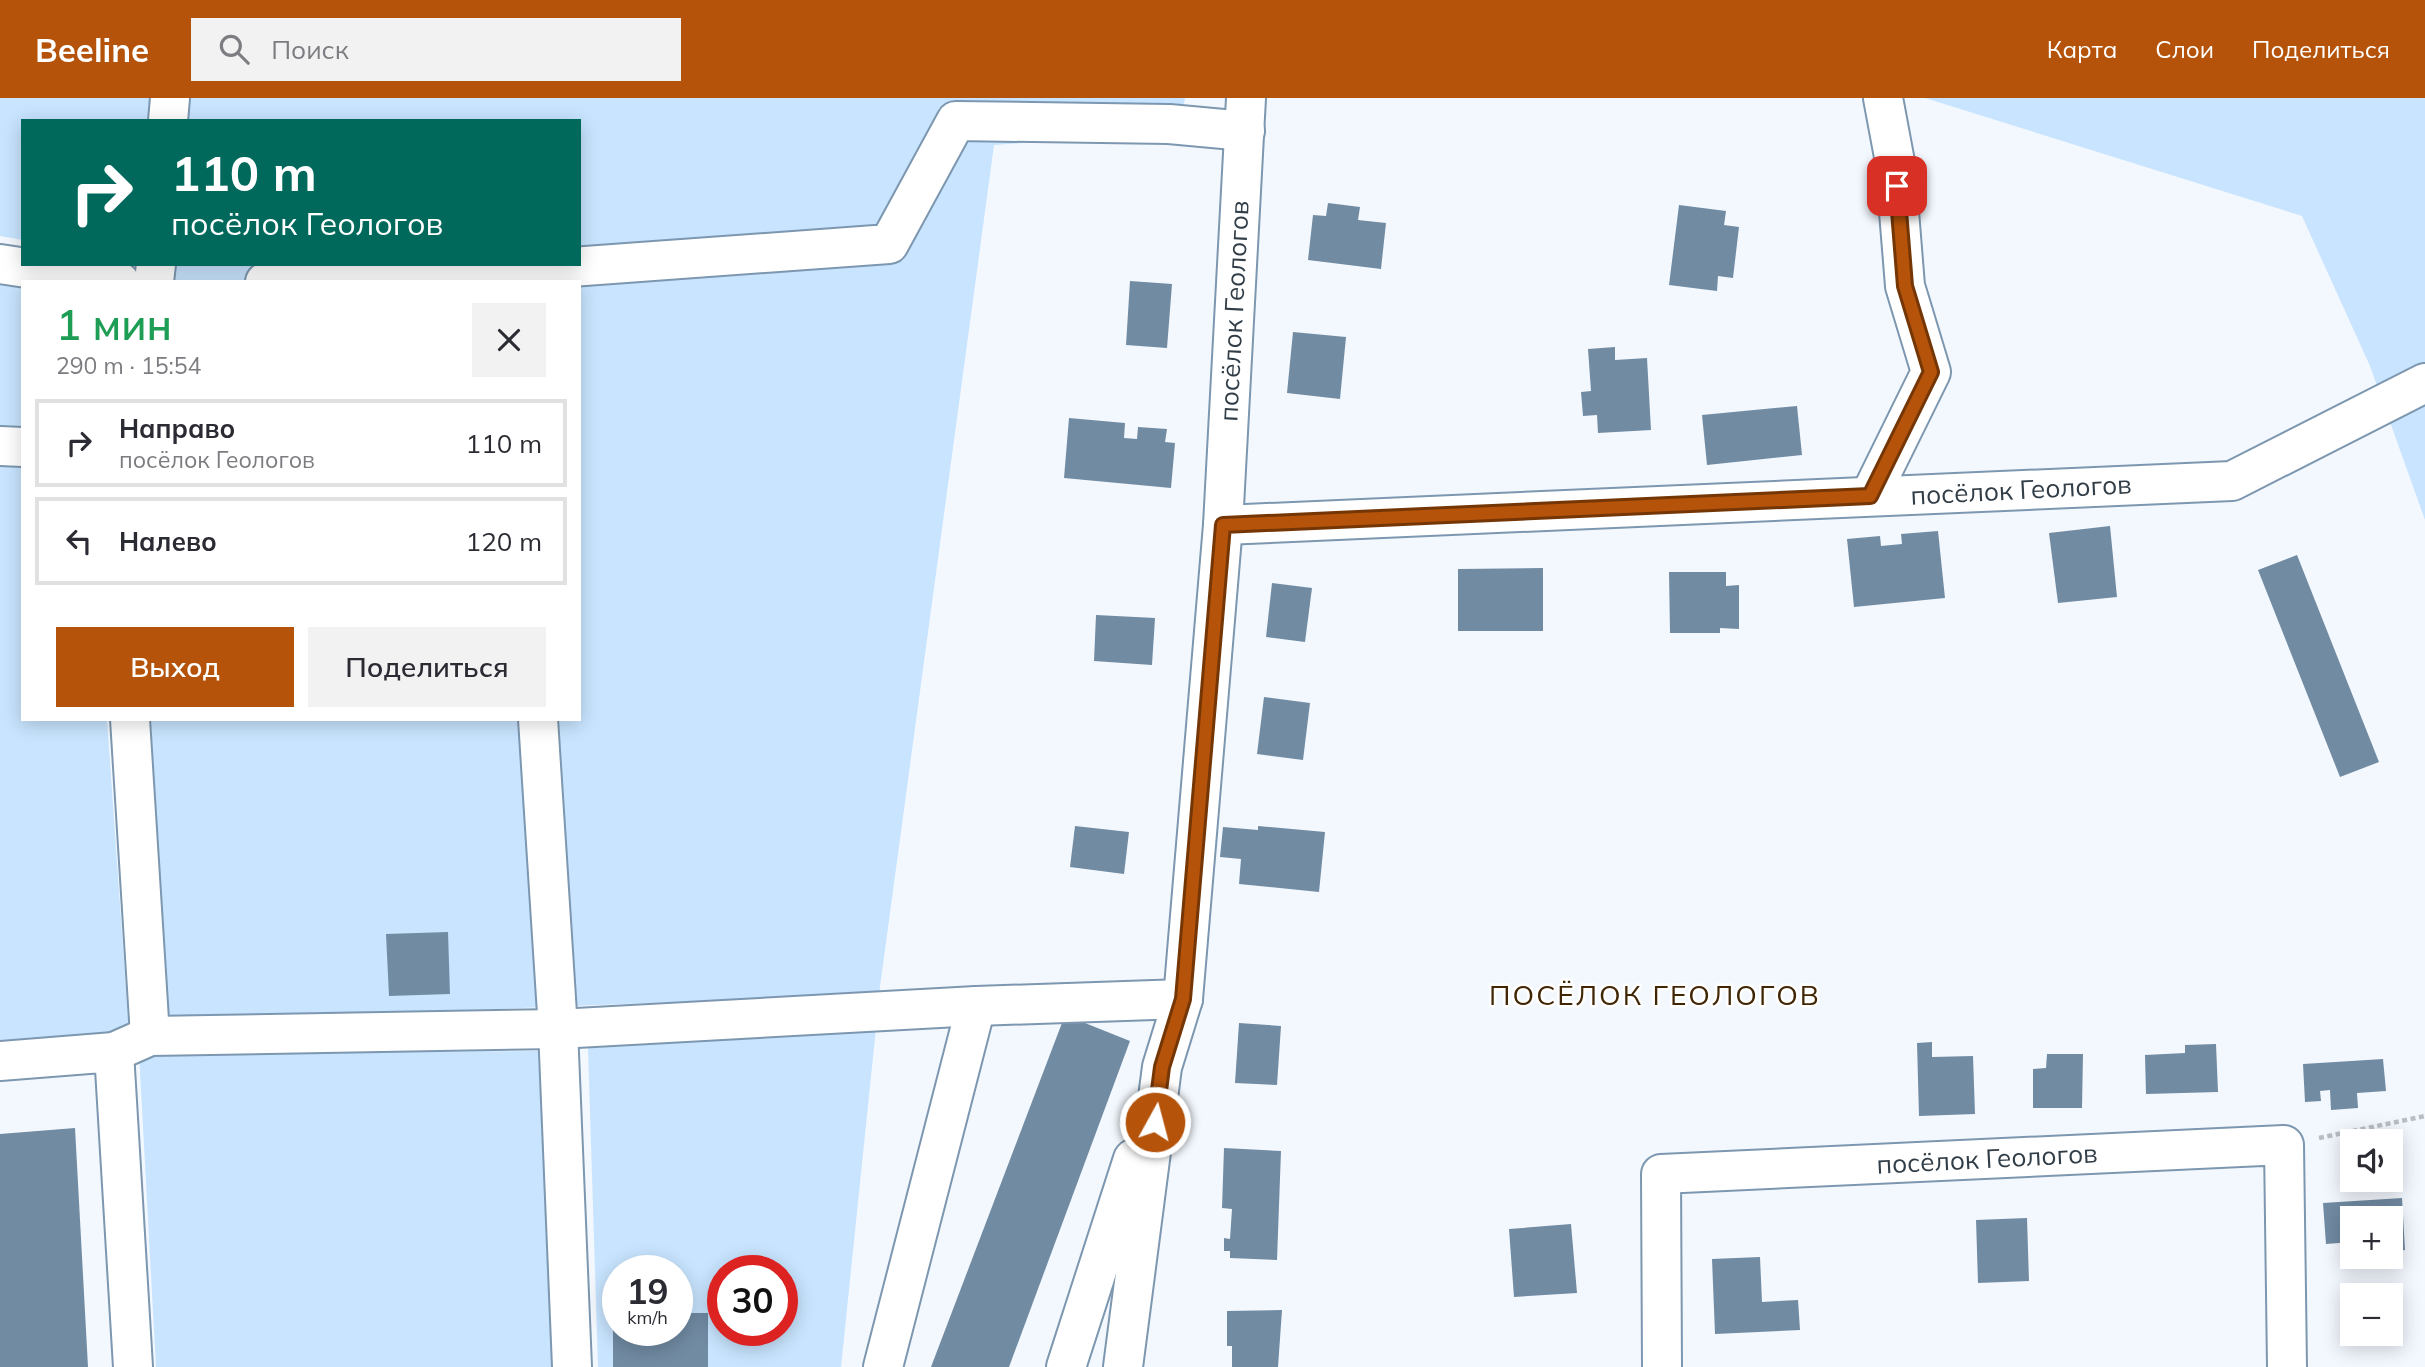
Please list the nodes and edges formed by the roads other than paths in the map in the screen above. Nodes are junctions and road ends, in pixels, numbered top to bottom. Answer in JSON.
{"nodes":[{"id":1,"x":170,"y":98,"type":"edge"},
{"id":2,"x":1883,"y":98,"type":"edge"},
{"id":3,"x":1245,"y":114,"type":"edge"},
{"id":4,"x":168,"y":119,"type":"edge"},
{"id":5,"x":0,"y":264,"type":"edge"},
{"id":6,"x":530,"y":276,"type":"edge"},
{"id":7,"x":107,"y":280,"type":"edge"},
{"id":8,"x":353,"y":280,"type":"edge"},
{"id":9,"x":2425,"y":383,"type":"edge"},
{"id":10,"x":0,"y":446,"type":"edge"},
{"id":11,"x":21,"y":447,"type":"edge"},
{"id":12,"x":1870,"y":496,"type":"junction"},
{"id":13,"x":1223,"y":525,"type":"junction"},
{"id":14,"x":130,"y":721,"type":"edge"},
{"id":15,"x":538,"y":721,"type":"edge"},
{"id":16,"x":1183,"y":999,"type":"junction"},
{"id":17,"x":976,"y":1006,"type":"junction"},
{"id":18,"x":558,"y":1029,"type":"junction"},
{"id":19,"x":150,"y":1036,"type":"junction"},
{"id":20,"x":114,"y":1052,"type":"junction"},
{"id":21,"x":0,"y":1062,"type":"edge"},
{"id":22,"x":1162,"y":1067,"type":"junction"},
{"id":23,"x":133,"y":1367,"type":"edge"},
{"id":24,"x":572,"y":1367,"type":"edge"},
{"id":25,"x":883,"y":1367,"type":"edge"},
{"id":26,"x":1066,"y":1367,"type":"edge"},
{"id":27,"x":1124,"y":1367,"type":"edge"},
{"id":28,"x":1662,"y":1367,"type":"edge"},
{"id":29,"x":2287,"y":1367,"type":"edge"}],
"edges":[{"from":1,"to":4,"type":"street"},
{"from":2,"to":12,"type":"street"},
{"from":3,"to":6,"type":"street"},
{"from":3,"to":13,"type":"street","name":"посёлок Геологов"},
{"from":5,"to":7,"type":"street"},
{"from":6,"to":8,"type":"street"},
{"from":9,"to":12,"type":"street","name":"посёлок Геологов"},
{"from":10,"to":11,"type":"street"},
{"from":12,"to":13,"type":"street","name":"посёлок Геологов"},
{"from":13,"to":16,"type":"street","name":"посёлок Геологов"},
{"from":14,"to":19,"type":"street"},
{"from":15,"to":18,"type":"street"},
{"from":16,"to":17,"type":"street"},
{"from":16,"to":22,"type":"street","name":"посёлок Геологов"},
{"from":17,"to":18,"type":"street"},
{"from":17,"to":25,"type":"street"},
{"from":18,"to":19,"type":"street"},
{"from":18,"to":24,"type":"street"},
{"from":19,"to":20,"type":"street"},
{"from":20,"to":21,"type":"street"},
{"from":20,"to":23,"type":"street"},
{"from":22,"to":26,"type":"street","name":"посёлок Геологов"},
{"from":22,"to":27,"type":"street","name":"посёлок Геологов"},
{"from":28,"to":29,"type":"street","name":"посёлок Геологов"}]}
